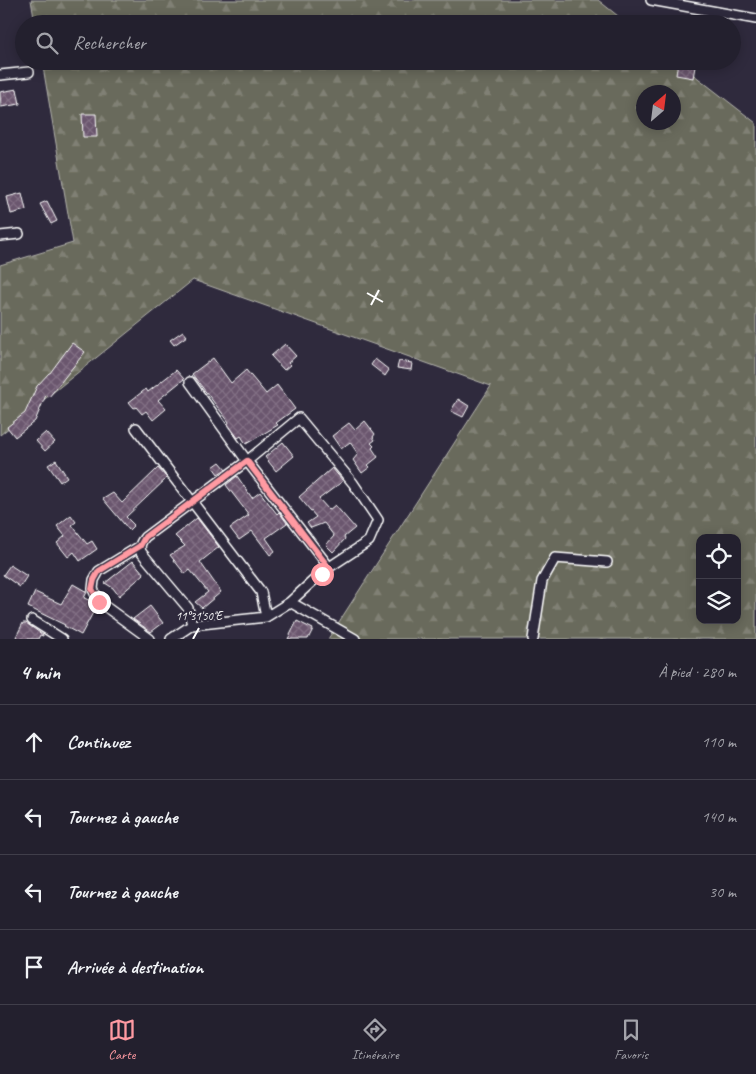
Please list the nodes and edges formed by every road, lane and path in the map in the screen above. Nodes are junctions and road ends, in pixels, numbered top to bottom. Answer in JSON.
{"nodes":[{"id":1,"x":652,"y":0,"type":"edge"},
{"id":2,"x":734,"y":15,"type":"edge"},
{"id":3,"x":741,"y":16,"type":"edge"},
{"id":4,"x":756,"y":19,"type":"edge"},
{"id":5,"x":29,"y":72,"type":"dead end"},
{"id":6,"x":0,"y":75,"type":"edge"},
{"id":7,"x":19,"y":234,"type":"dead end"},
{"id":8,"x":0,"y":236,"type":"edge"},
{"id":9,"x":190,"y":382,"type":"dead end"},
{"id":10,"x":136,"y":428,"type":"dead end"},
{"id":11,"x":247,"y":461,"type":"junction"},
{"id":12,"x":192,"y":501,"type":"junction"},
{"id":13,"x":140,"y":546,"type":"junction"},
{"id":14,"x":607,"y":562,"type":"dead end"},
{"id":15,"x":325,"y":570,"type":"junction"},
{"id":16,"x":290,"y":602,"type":"junction"},
{"id":17,"x":266,"y":617,"type":"junction"},
{"id":18,"x":32,"y":620,"type":"dead end"},
{"id":19,"x":192,"y":625,"type":"junction"},
{"id":20,"x":62,"y":639,"type":"edge"},
{"id":21,"x":150,"y":639,"type":"edge"},
{"id":22,"x":171,"y":639,"type":"edge"},
{"id":23,"x":355,"y":639,"type":"edge"},
{"id":24,"x":533,"y":639,"type":"edge"}],
"edges":[{"from":1,"to":2,"type":"street"},
{"from":3,"to":4,"type":"street"},
{"from":5,"to":6,"type":"street"},
{"from":7,"to":8,"type":"street"},
{"from":9,"to":11,"type":"street"},
{"from":10,"to":12,"type":"street"},
{"from":11,"to":12,"type":"street"},
{"from":11,"to":15,"type":"street"},
{"from":11,"to":15,"type":"street"},
{"from":12,"to":13,"type":"street"},
{"from":12,"to":17,"type":"street"},
{"from":13,"to":19,"type":"street"},
{"from":13,"to":21,"type":"street"},
{"from":14,"to":24,"type":"street"},
{"from":15,"to":16,"type":"street"},
{"from":16,"to":17,"type":"street"},
{"from":16,"to":23,"type":"street"},
{"from":17,"to":19,"type":"street"},
{"from":18,"to":20,"type":"street"},
{"from":19,"to":22,"type":"street"}]}
